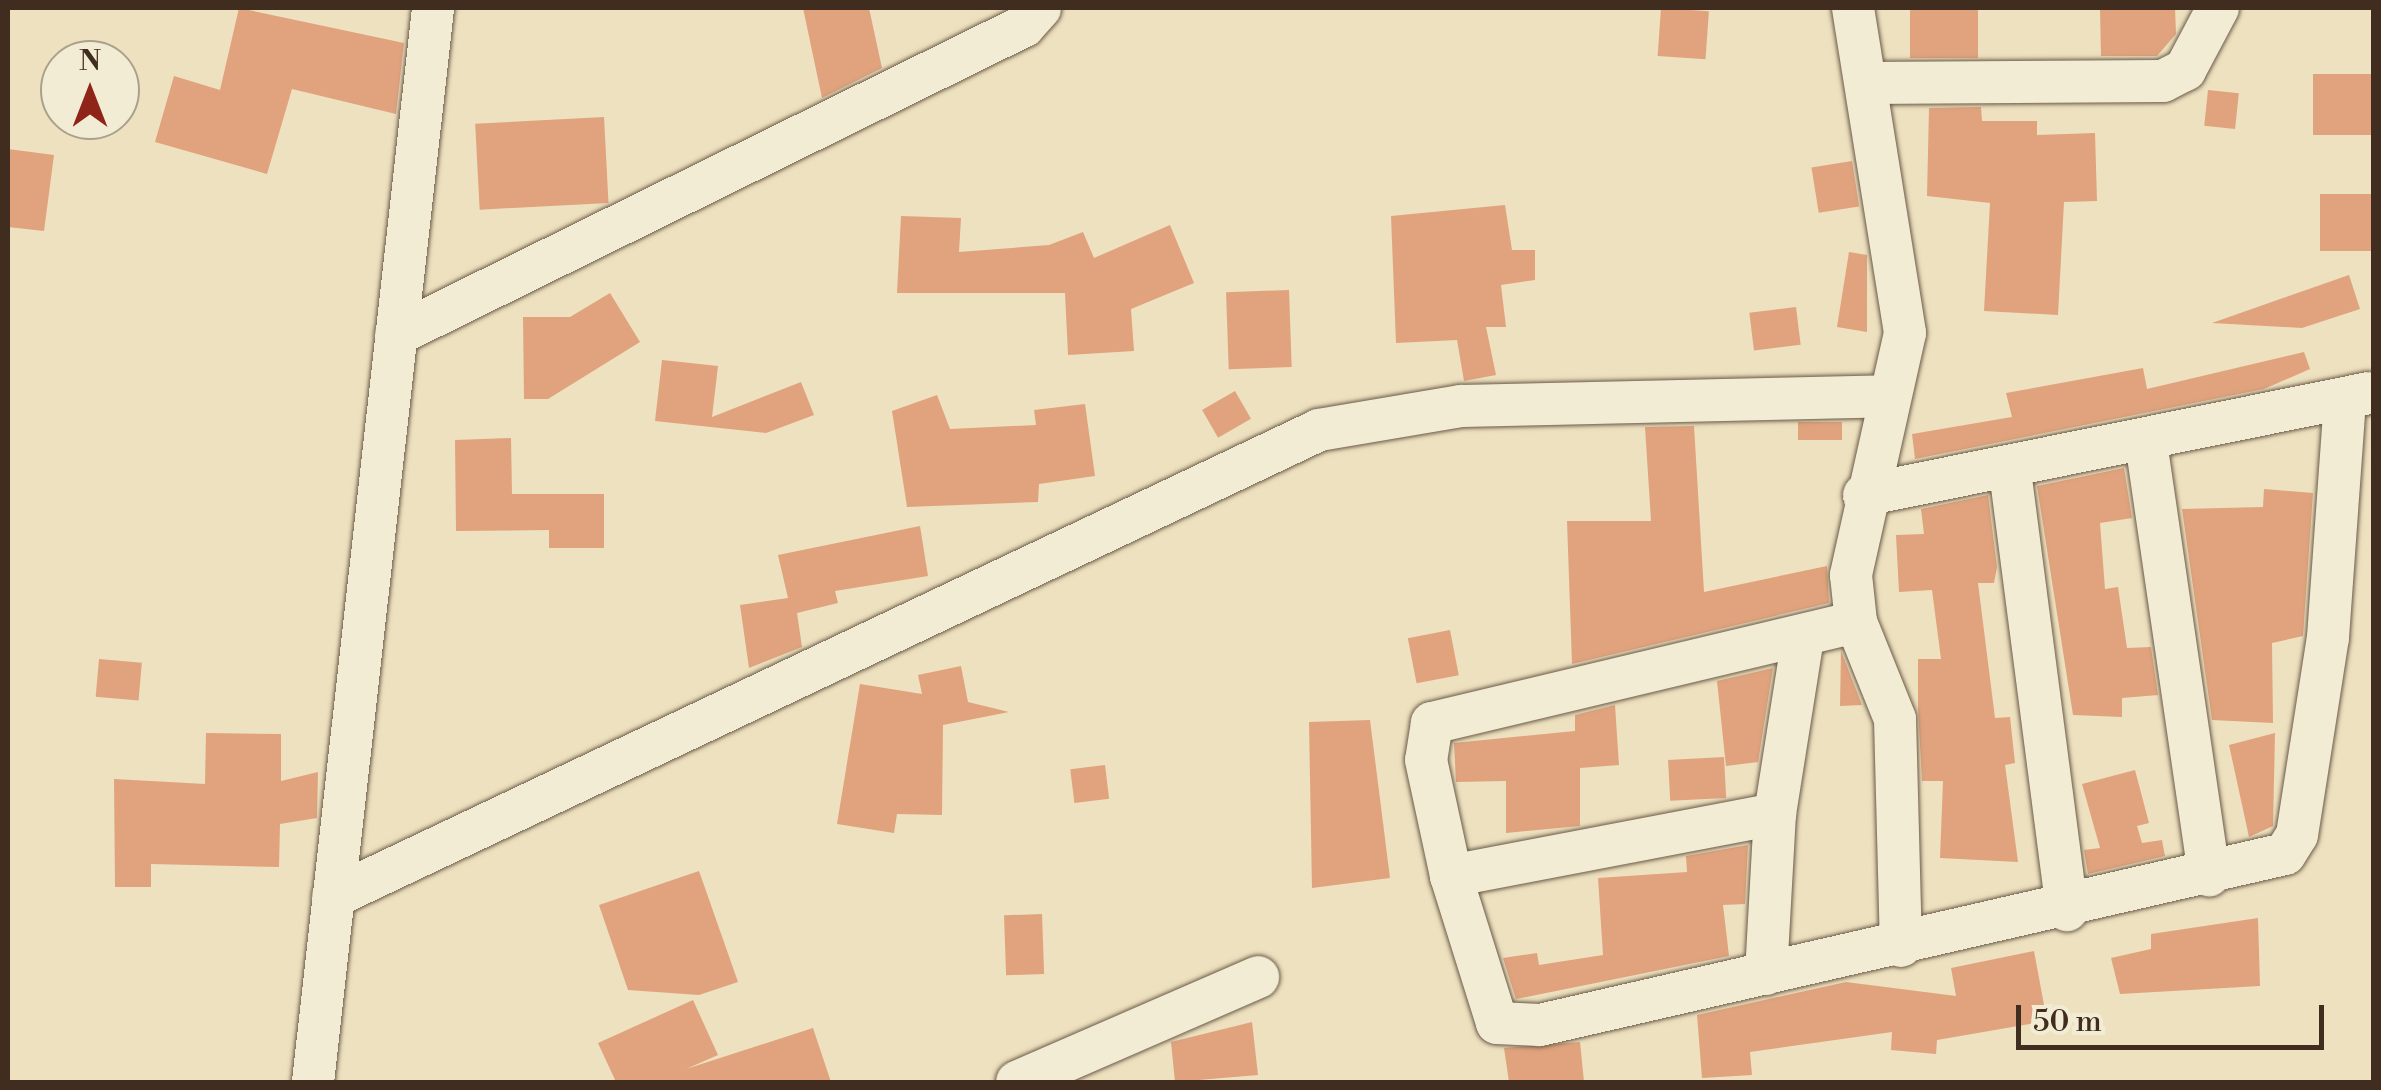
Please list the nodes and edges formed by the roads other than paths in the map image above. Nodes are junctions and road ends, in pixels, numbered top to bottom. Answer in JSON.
{"nodes":[{"id":1,"x":434,"y":8,"type":"edge"},
{"id":2,"x":1040,"y":8,"type":"edge"},
{"id":3,"x":1853,"y":8,"type":"edge"},
{"id":4,"x":2218,"y":8,"type":"edge"},
{"id":5,"x":1867,"y":83,"type":"junction"},
{"id":6,"x":396,"y":335,"type":"junction"},
{"id":7,"x":2359,"y":395,"type":"edge"},
{"id":8,"x":1888,"y":396,"type":"junction"},
{"id":9,"x":2146,"y":442,"type":"junction"},
{"id":10,"x":2010,"y":471,"type":"junction"},
{"id":11,"x":1864,"y":495,"type":"junction"},
{"id":12,"x":1856,"y":622,"type":"junction"},
{"id":13,"x":1803,"y":636,"type":"junction"},
{"id":14,"x":1776,"y":814,"type":"junction"},
{"id":15,"x":2209,"y":875,"type":"junction"},
{"id":16,"x":1451,"y":876,"type":"junction"},
{"id":17,"x":333,"y":897,"type":"junction"},
{"id":18,"x":2067,"y":910,"type":"junction"},
{"id":19,"x":1901,"y":946,"type":"junction"},
{"id":20,"x":1766,"y":974,"type":"junction"},
{"id":21,"x":1258,"y":977,"type":"dead end"},
{"id":22,"x":312,"y":1082,"type":"edge"},
{"id":23,"x":1017,"y":1082,"type":"edge"}],
"edges":[{"from":1,"to":6,"type":"street"},
{"from":2,"to":6,"type":"street"},
{"from":3,"to":5,"type":"street"},
{"from":4,"to":5,"type":"street"},
{"from":5,"to":8,"type":"street"},
{"from":6,"to":17,"type":"street"},
{"from":7,"to":9,"type":"street"},
{"from":7,"to":15,"type":"street"},
{"from":8,"to":11,"type":"street"},
{"from":8,"to":17,"type":"street"},
{"from":9,"to":10,"type":"street"},
{"from":9,"to":15,"type":"street"},
{"from":10,"to":11,"type":"street"},
{"from":10,"to":18,"type":"street"},
{"from":11,"to":12,"type":"street"},
{"from":12,"to":13,"type":"street"},
{"from":12,"to":19,"type":"street"},
{"from":13,"to":14,"type":"street"},
{"from":13,"to":16,"type":"street"},
{"from":14,"to":16,"type":"street"},
{"from":14,"to":20,"type":"street"},
{"from":15,"to":18,"type":"street"},
{"from":16,"to":20,"type":"street"},
{"from":17,"to":22,"type":"street"},
{"from":18,"to":19,"type":"street"},
{"from":19,"to":20,"type":"street"},
{"from":21,"to":23,"type":"street"}]}
